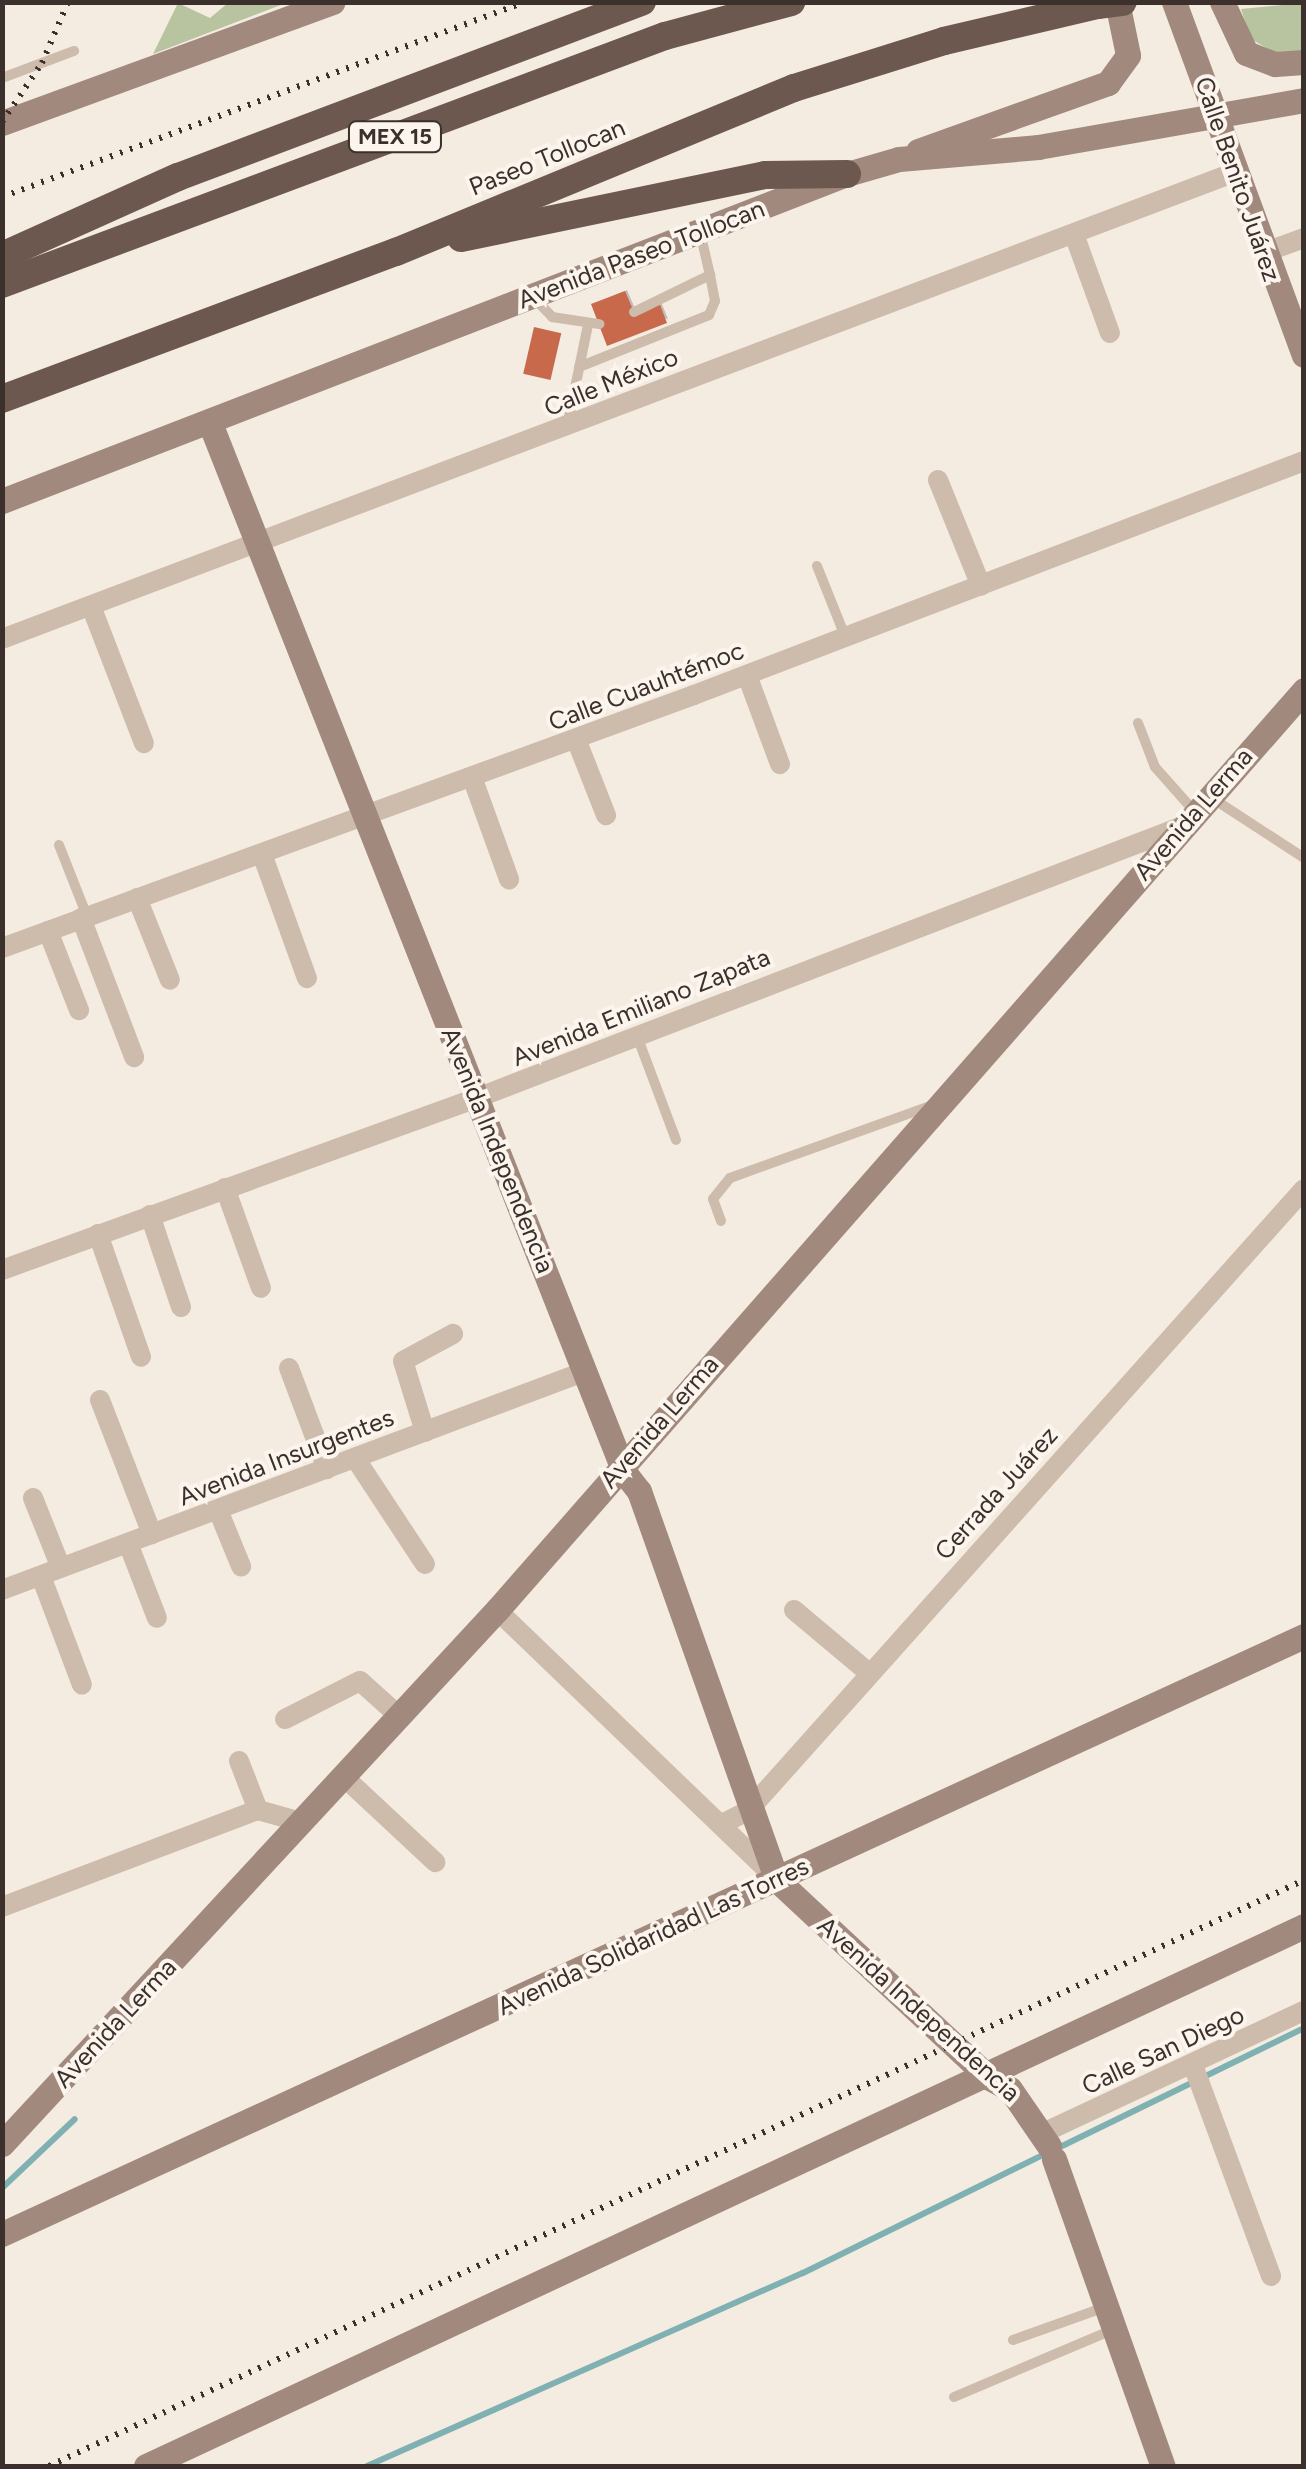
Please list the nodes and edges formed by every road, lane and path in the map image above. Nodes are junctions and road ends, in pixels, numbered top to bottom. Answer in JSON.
{"nodes":[{"id":1,"x":333,"y":2,"type":"edge"},
{"id":2,"x":642,"y":2,"type":"edge"},
{"id":3,"x":791,"y":2,"type":"edge"},
{"id":4,"x":1174,"y":2,"type":"edge"},
{"id":5,"x":1222,"y":2,"type":"edge"},
{"id":6,"x":1113,"y":4,"type":"edge"},
{"id":7,"x":74,"y":51,"type":"dead end"},
{"id":8,"x":1304,"y":62,"type":"edge"},
{"id":9,"x":2,"y":78,"type":"edge"},
{"id":10,"x":1304,"y":100,"type":"edge"},
{"id":11,"x":1217,"y":114,"type":"junction"},
{"id":12,"x":2,"y":123,"type":"edge"},
{"id":13,"x":900,"y":160,"type":"junction"},
{"id":14,"x":1238,"y":170,"type":"junction"},
{"id":15,"x":847,"y":174,"type":"junction"},
{"id":16,"x":700,"y":232,"type":"junction"},
{"id":17,"x":1075,"y":236,"type":"junction"},
{"id":18,"x":1304,"y":238,"type":"edge"},
{"id":19,"x":396,"y":252,"type":"junction"},
{"id":20,"x":1263,"y":253,"type":"junction"},
{"id":21,"x":2,"y":256,"type":"edge"},
{"id":22,"x":710,"y":276,"type":"junction"},
{"id":23,"x":2,"y":284,"type":"edge"},
{"id":24,"x":532,"y":296,"type":"junction"},
{"id":25,"x":634,"y":312,"type":"dead end"},
{"id":26,"x":1110,"y":333,"type":"dead end"},
{"id":27,"x":1304,"y":355,"type":"edge"},
{"id":28,"x":579,"y":367,"type":"junction"},
{"id":29,"x":2,"y":398,"type":"edge"},
{"id":30,"x":210,"y":423,"type":"junction"},
{"id":31,"x":566,"y":428,"type":"junction"},
{"id":32,"x":1304,"y":461,"type":"edge"},
{"id":33,"x":938,"y":480,"type":"dead end"},
{"id":34,"x":2,"y":500,"type":"edge"},
{"id":35,"x":256,"y":544,"type":"junction"},
{"id":36,"x":817,"y":566,"type":"dead end"},
{"id":37,"x":981,"y":586,"type":"junction"},
{"id":38,"x":92,"y":606,"type":"junction"},
{"id":39,"x":846,"y":638,"type":"junction"},
{"id":40,"x":2,"y":639,"type":"edge"},
{"id":41,"x":748,"y":674,"type":"junction"},
{"id":42,"x":1304,"y":690,"type":"edge"},
{"id":43,"x":1138,"y":722,"type":"dead end"},
{"id":44,"x":576,"y":739,"type":"junction"},
{"id":45,"x":144,"y":743,"type":"dead end"},
{"id":46,"x":780,"y":764,"type":"dead end"},
{"id":47,"x":472,"y":777,"type":"junction"},
{"id":48,"x":1195,"y":811,"type":"junction"},
{"id":49,"x":606,"y":815,"type":"dead end"},
{"id":50,"x":364,"y":818,"type":"junction"},
{"id":51,"x":59,"y":846,"type":"dead end"},
{"id":52,"x":262,"y":854,"type":"junction"},
{"id":53,"x":1304,"y":858,"type":"edge"},
{"id":54,"x":509,"y":879,"type":"dead end"},
{"id":55,"x":137,"y":898,"type":"junction"},
{"id":56,"x":84,"y":917,"type":"junction"},
{"id":57,"x":48,"y":931,"type":"junction"},
{"id":58,"x":2,"y":948,"type":"edge"},
{"id":59,"x":307,"y":978,"type":"dead end"},
{"id":60,"x":170,"y":980,"type":"dead end"},
{"id":61,"x":80,"y":1010,"type":"dead end"},
{"id":62,"x":637,"y":1035,"type":"junction"},
{"id":63,"x":134,"y":1057,"type":"dead end"},
{"id":64,"x":477,"y":1098,"type":"junction"},
{"id":65,"x":939,"y":1103,"type":"junction"},
{"id":66,"x":676,"y":1140,"type":"dead end"},
{"id":67,"x":225,"y":1188,"type":"junction"},
{"id":68,"x":1304,"y":1189,"type":"edge"},
{"id":69,"x":150,"y":1215,"type":"junction"},
{"id":70,"x":721,"y":1222,"type":"dead end"},
{"id":71,"x":98,"y":1234,"type":"junction"},
{"id":72,"x":2,"y":1270,"type":"edge"},
{"id":73,"x":261,"y":1288,"type":"dead end"},
{"id":74,"x":181,"y":1307,"type":"dead end"},
{"id":75,"x":452,"y":1334,"type":"dead end"},
{"id":76,"x":142,"y":1358,"type":"dead end"},
{"id":77,"x":289,"y":1368,"type":"dead end"},
{"id":78,"x":586,"y":1371,"type":"junction"},
{"id":79,"x":100,"y":1400,"type":"dead end"},
{"id":80,"x":425,"y":1432,"type":"junction"},
{"id":81,"x":355,"y":1458,"type":"junction"},
{"id":82,"x":327,"y":1468,"type":"junction"},
{"id":83,"x":628,"y":1476,"type":"junction"},
{"id":84,"x":33,"y":1498,"type":"dead end"},
{"id":85,"x":218,"y":1510,"type":"junction"},
{"id":86,"x":152,"y":1534,"type":"junction"},
{"id":87,"x":128,"y":1543,"type":"junction"},
{"id":88,"x":425,"y":1564,"type":"dead end"},
{"id":89,"x":240,"y":1566,"type":"dead end"},
{"id":90,"x":62,"y":1568,"type":"junction"},
{"id":91,"x":41,"y":1576,"type":"junction"},
{"id":92,"x":2,"y":1590,"type":"edge"},
{"id":93,"x":794,"y":1610,"type":"dead end"},
{"id":94,"x":506,"y":1617,"type":"junction"},
{"id":95,"x":156,"y":1618,"type":"dead end"},
{"id":96,"x":1304,"y":1636,"type":"edge"},
{"id":97,"x":868,"y":1672,"type":"junction"},
{"id":98,"x":82,"y":1685,"type":"dead end"},
{"id":99,"x":399,"y":1716,"type":"junction"},
{"id":100,"x":285,"y":1720,"type":"dead end"},
{"id":101,"x":239,"y":1761,"type":"dead end"},
{"id":102,"x":344,"y":1776,"type":"junction"},
{"id":103,"x":258,"y":1810,"type":"junction"},
{"id":104,"x":748,"y":1812,"type":"junction"},
{"id":105,"x":301,"y":1822,"type":"junction"},
{"id":106,"x":722,"y":1824,"type":"junction"},
{"id":107,"x":435,"y":1862,"type":"dead end"},
{"id":108,"x":777,"y":1880,"type":"junction"},
{"id":109,"x":2,"y":1907,"type":"edge"},
{"id":110,"x":1304,"y":1926,"type":"edge"},
{"id":111,"x":1304,"y":2011,"type":"edge"},
{"id":112,"x":988,"y":2077,"type":"junction"},
{"id":113,"x":1199,"y":2077,"type":"junction"},
{"id":114,"x":2,"y":2144,"type":"edge"},
{"id":115,"x":1049,"y":2146,"type":"junction"},
{"id":116,"x":2,"y":2234,"type":"edge"},
{"id":117,"x":1272,"y":2276,"type":"dead end"},
{"id":118,"x":1110,"y":2318,"type":"junction"},
{"id":119,"x":1013,"y":2340,"type":"dead end"},
{"id":120,"x":954,"y":2398,"type":"dead end"},
{"id":121,"x":146,"y":2466,"type":"edge"},
{"id":122,"x":1163,"y":2466,"type":"edge"}],
"edges":[{"from":1,"to":12,"type":"main road"},
{"from":2,"to":21,"type":"highway"},
{"from":3,"to":23,"type":"highway","number":"MEX 15"},
{"from":4,"to":11,"type":"main road","name":"Calle Benito Juárez"},
{"from":5,"to":8,"type":"main road"},
{"from":6,"to":13,"type":"main road"},
{"from":6,"to":19,"type":"highway","name":"Paseo Tollocan"},
{"from":7,"to":9,"type":"lane"},
{"from":10,"to":11,"type":"main road","name":"Avenida Paseo Tollocan"},
{"from":11,"to":13,"type":"main road","name":"Avenida Paseo Tollocan"},
{"from":11,"to":14,"type":"main road","name":"Calle Benito Juárez"},
{"from":13,"to":15,"type":"main road","name":"Avenida Paseo Tollocan"},
{"from":14,"to":17,"type":"street","name":"Calle México"},
{"from":14,"to":20,"type":"main road","name":"Calle Benito Juárez"},
{"from":15,"to":16,"type":"main road","name":"Avenida Paseo Tollocan"},
{"from":15,"to":19,"type":"highway"},
{"from":16,"to":22,"type":"lane"},
{"from":16,"to":24,"type":"main road","name":"Avenida Paseo Tollocan"},
{"from":17,"to":26,"type":"street"},
{"from":17,"to":31,"type":"street","name":"Calle México"},
{"from":18,"to":20,"type":"street"},
{"from":19,"to":29,"type":"highway","name":"Paseo Tollocan"},
{"from":20,"to":27,"type":"main road","name":"Calle Benito Juárez"},
{"from":22,"to":25,"type":"lane"},
{"from":22,"to":28,"type":"lane"},
{"from":24,"to":28,"type":"lane"},
{"from":24,"to":30,"type":"main road","name":"Avenida Paseo Tollocan"},
{"from":28,"to":31,"type":"lane"},
{"from":30,"to":34,"type":"main road","name":"Avenida Paseo Tollocan"},
{"from":30,"to":35,"type":"main road","name":"Avenida Independencia"},
{"from":31,"to":35,"type":"street","name":"Calle México"},
{"from":32,"to":37,"type":"street","name":"Calle Cuauhtémoc"},
{"from":33,"to":37,"type":"street"},
{"from":35,"to":38,"type":"street","name":"Calle México"},
{"from":35,"to":50,"type":"main road","name":"Avenida Independencia"},
{"from":36,"to":39,"type":"lane"},
{"from":37,"to":39,"type":"street","name":"Calle Cuauhtémoc"},
{"from":38,"to":40,"type":"street","name":"Calle México"},
{"from":38,"to":45,"type":"street"},
{"from":39,"to":41,"type":"street","name":"Calle Cuauhtémoc"},
{"from":41,"to":44,"type":"street","name":"Calle Cuauhtémoc"},
{"from":41,"to":46,"type":"street"},
{"from":42,"to":48,"type":"main road","name":"Avenida Lerma"},
{"from":43,"to":48,"type":"lane"},
{"from":44,"to":47,"type":"street","name":"Calle Cuauhtémoc"},
{"from":44,"to":49,"type":"street"},
{"from":47,"to":50,"type":"street","name":"Calle Cuauhtémoc"},
{"from":47,"to":54,"type":"street"},
{"from":48,"to":53,"type":"lane"},
{"from":48,"to":62,"type":"street","name":"Avenida Emiliano Zapata"},
{"from":48,"to":65,"type":"main road","name":"Avenida Lerma"},
{"from":50,"to":52,"type":"street","name":"Calle Cuauhtémoc"},
{"from":50,"to":64,"type":"main road","name":"Avenida Independencia"},
{"from":51,"to":56,"type":"lane"},
{"from":52,"to":55,"type":"street","name":"Calle Cuauhtémoc"},
{"from":52,"to":59,"type":"street"},
{"from":55,"to":56,"type":"street","name":"Calle Cuauhtémoc"},
{"from":55,"to":60,"type":"street"},
{"from":56,"to":57,"type":"street","name":"Calle Cuauhtémoc"},
{"from":56,"to":63,"type":"street"},
{"from":57,"to":58,"type":"street","name":"Calle Cuauhtémoc"},
{"from":57,"to":61,"type":"street"},
{"from":62,"to":64,"type":"street","name":"Avenida Emiliano Zapata"},
{"from":62,"to":66,"type":"lane"},
{"from":64,"to":67,"type":"street","name":"Avenida Emiliano Zapata"},
{"from":64,"to":78,"type":"main road","name":"Avenida Independencia"},
{"from":65,"to":70,"type":"lane"},
{"from":65,"to":83,"type":"main road","name":"Avenida Lerma"},
{"from":67,"to":69,"type":"street","name":"Avenida Emiliano Zapata"},
{"from":67,"to":73,"type":"street"},
{"from":68,"to":97,"type":"street","name":"Cerrada Juárez"},
{"from":69,"to":71,"type":"street","name":"Avenida Emiliano Zapata"},
{"from":69,"to":74,"type":"street"},
{"from":71,"to":72,"type":"street","name":"Avenida Emiliano Zapata"},
{"from":71,"to":76,"type":"street"},
{"from":75,"to":80,"type":"street"},
{"from":77,"to":82,"type":"street"},
{"from":78,"to":80,"type":"street","name":"Avenida Insurgentes"},
{"from":78,"to":83,"type":"main road","name":"Avenida Independencia"},
{"from":79,"to":86,"type":"street"},
{"from":80,"to":81,"type":"street","name":"Avenida Insurgentes"},
{"from":81,"to":82,"type":"street","name":"Avenida Insurgentes"},
{"from":81,"to":88,"type":"street"},
{"from":82,"to":85,"type":"street","name":"Avenida Insurgentes"},
{"from":83,"to":94,"type":"main road","name":"Avenida Lerma"},
{"from":83,"to":104,"type":"main road","name":"Avenida Independencia"},
{"from":84,"to":90,"type":"street"},
{"from":85,"to":86,"type":"street","name":"Avenida Insurgentes"},
{"from":85,"to":89,"type":"street"},
{"from":86,"to":87,"type":"street","name":"Avenida Insurgentes"},
{"from":87,"to":90,"type":"street","name":"Avenida Insurgentes"},
{"from":87,"to":95,"type":"street"},
{"from":90,"to":91,"type":"street","name":"Avenida Insurgentes"},
{"from":91,"to":92,"type":"street","name":"Avenida Insurgentes"},
{"from":91,"to":98,"type":"street"},
{"from":93,"to":97,"type":"street"},
{"from":94,"to":99,"type":"main road","name":"Avenida Lerma"},
{"from":94,"to":106,"type":"street","name":"Avenida Independencia"},
{"from":96,"to":108,"type":"main road","name":"Avenida Solidaridad Las Torres"},
{"from":97,"to":104,"type":"street","name":"Cerrada Juárez"},
{"from":99,"to":100,"type":"street"},
{"from":99,"to":102,"type":"main road","name":"Avenida Lerma"},
{"from":101,"to":103,"type":"street"},
{"from":102,"to":105,"type":"main road","name":"Avenida Lerma"},
{"from":102,"to":107,"type":"street"},
{"from":103,"to":105,"type":"street"},
{"from":103,"to":109,"type":"street"},
{"from":104,"to":106,"type":"street","name":"Cerrada Juárez"},
{"from":104,"to":108,"type":"main road","name":"Avenida Independencia"},
{"from":105,"to":114,"type":"main road","name":"Avenida Lerma"},
{"from":106,"to":108,"type":"street","name":"Avenida Independencia"},
{"from":108,"to":112,"type":"main road","name":"Avenida Independencia"},
{"from":108,"to":116,"type":"main road","name":"Avenida Solidaridad Las Torres"},
{"from":110,"to":112,"type":"main road"},
{"from":111,"to":113,"type":"street","name":"Calle San Diego"},
{"from":112,"to":115,"type":"main road","name":"Avenida Independencia"},
{"from":112,"to":121,"type":"main road"},
{"from":113,"to":115,"type":"street","name":"Calle San Diego"},
{"from":113,"to":117,"type":"street"},
{"from":115,"to":118,"type":"main road","name":"Avenida Independencia"},
{"from":118,"to":119,"type":"lane"},
{"from":118,"to":120,"type":"lane"},
{"from":118,"to":122,"type":"main road","name":"Avenida Independencia"}]}
